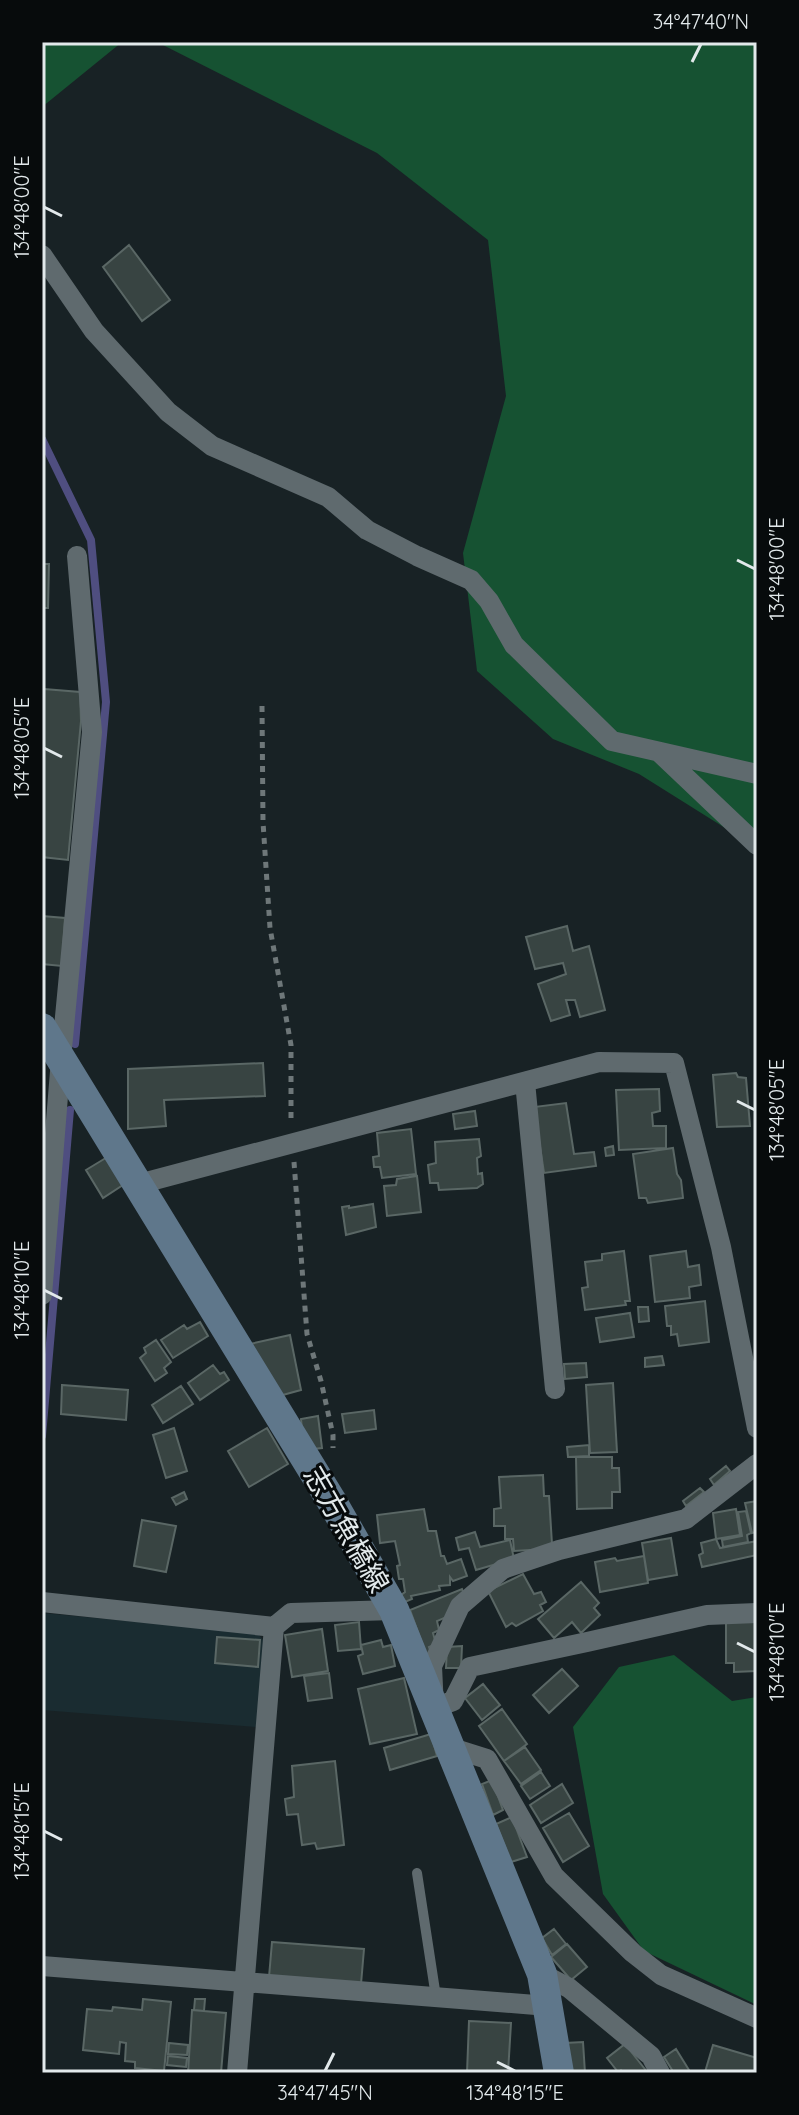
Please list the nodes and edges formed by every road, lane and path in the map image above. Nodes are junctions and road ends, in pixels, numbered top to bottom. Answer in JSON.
{"nodes":[{"id":1,"x":42,"y":255,"type":"edge"},
{"id":2,"x":77,"y":556,"type":"dead end"},
{"id":3,"x":262,"y":706,"type":"dead end"},
{"id":4,"x":659,"y":752,"type":"junction"},
{"id":5,"x":757,"y":774,"type":"edge"},
{"id":6,"x":757,"y":845,"type":"edge"},
{"id":7,"x":42,"y":1028,"type":"edge"},
{"id":8,"x":61,"y":1059,"type":"junction"},
{"id":9,"x":525,"y":1082,"type":"junction"},
{"id":10,"x":292,"y":1144,"type":"junction"},
{"id":11,"x":139,"y":1184,"type":"junction"},
{"id":12,"x":42,"y":1295,"type":"edge"},
{"id":13,"x":555,"y":1389,"type":"dead end"},
{"id":14,"x":757,"y":1428,"type":"edge"},
{"id":15,"x":333,"y":1450,"type":"dead end"},
{"id":16,"x":757,"y":1464,"type":"edge"},
{"id":17,"x":42,"y":1602,"type":"edge"},
{"id":18,"x":394,"y":1610,"type":"junction"},
{"id":19,"x":757,"y":1613,"type":"edge"},
{"id":20,"x":274,"y":1627,"type":"junction"},
{"id":21,"x":434,"y":1708,"type":"junction"},
{"id":22,"x":449,"y":1747,"type":"junction"},
{"id":23,"x":417,"y":1873,"type":"dead end"},
{"id":24,"x":42,"y":1966,"type":"edge"},
{"id":25,"x":542,"y":1974,"type":"junction"},
{"id":26,"x":244,"y":1983,"type":"junction"},
{"id":27,"x":436,"y":1998,"type":"junction"},
{"id":28,"x":548,"y":2006,"type":"junction"},
{"id":29,"x":737,"y":2009,"type":"junction"},
{"id":30,"x":757,"y":2018,"type":"edge"},
{"id":31,"x":757,"y":2030,"type":"edge"},
{"id":32,"x":237,"y":2073,"type":"edge"},
{"id":33,"x":559,"y":2073,"type":"edge"},
{"id":34,"x":660,"y":2073,"type":"edge"}],
"edges":[{"from":1,"to":4,"type":"street"},
{"from":2,"to":8,"type":"street"},
{"from":3,"to":10,"type":"path"},
{"from":4,"to":5,"type":"street"},
{"from":4,"to":6,"type":"street"},
{"from":7,"to":8,"type":"main road","name":"志方魚橋線"},
{"from":8,"to":11,"type":"main road","name":"志方魚橋線"},
{"from":8,"to":12,"type":"street"},
{"from":9,"to":10,"type":"street"},
{"from":9,"to":13,"type":"street"},
{"from":9,"to":14,"type":"street"},
{"from":10,"to":11,"type":"street"},
{"from":10,"to":15,"type":"path"},
{"from":11,"to":18,"type":"main road","name":"志方魚橋線"},
{"from":16,"to":21,"type":"street"},
{"from":17,"to":20,"type":"street"},
{"from":18,"to":20,"type":"street"},
{"from":18,"to":21,"type":"main road","name":"志方魚橋線"},
{"from":19,"to":21,"type":"street"},
{"from":20,"to":26,"type":"street"},
{"from":21,"to":22,"type":"main road","name":"志方魚橋線"},
{"from":22,"to":25,"type":"main road","name":"志方魚橋線"},
{"from":22,"to":29,"type":"street"},
{"from":23,"to":27,"type":"lane"},
{"from":24,"to":26,"type":"street"},
{"from":25,"to":28,"type":"main road","name":"志方魚橋線"},
{"from":25,"to":34,"type":"street"},
{"from":26,"to":27,"type":"street"},
{"from":26,"to":32,"type":"street"},
{"from":27,"to":28,"type":"street"},
{"from":28,"to":33,"type":"main road","name":"志方魚橋線"},
{"from":29,"to":30,"type":"street"},
{"from":29,"to":31,"type":"street"}]}
